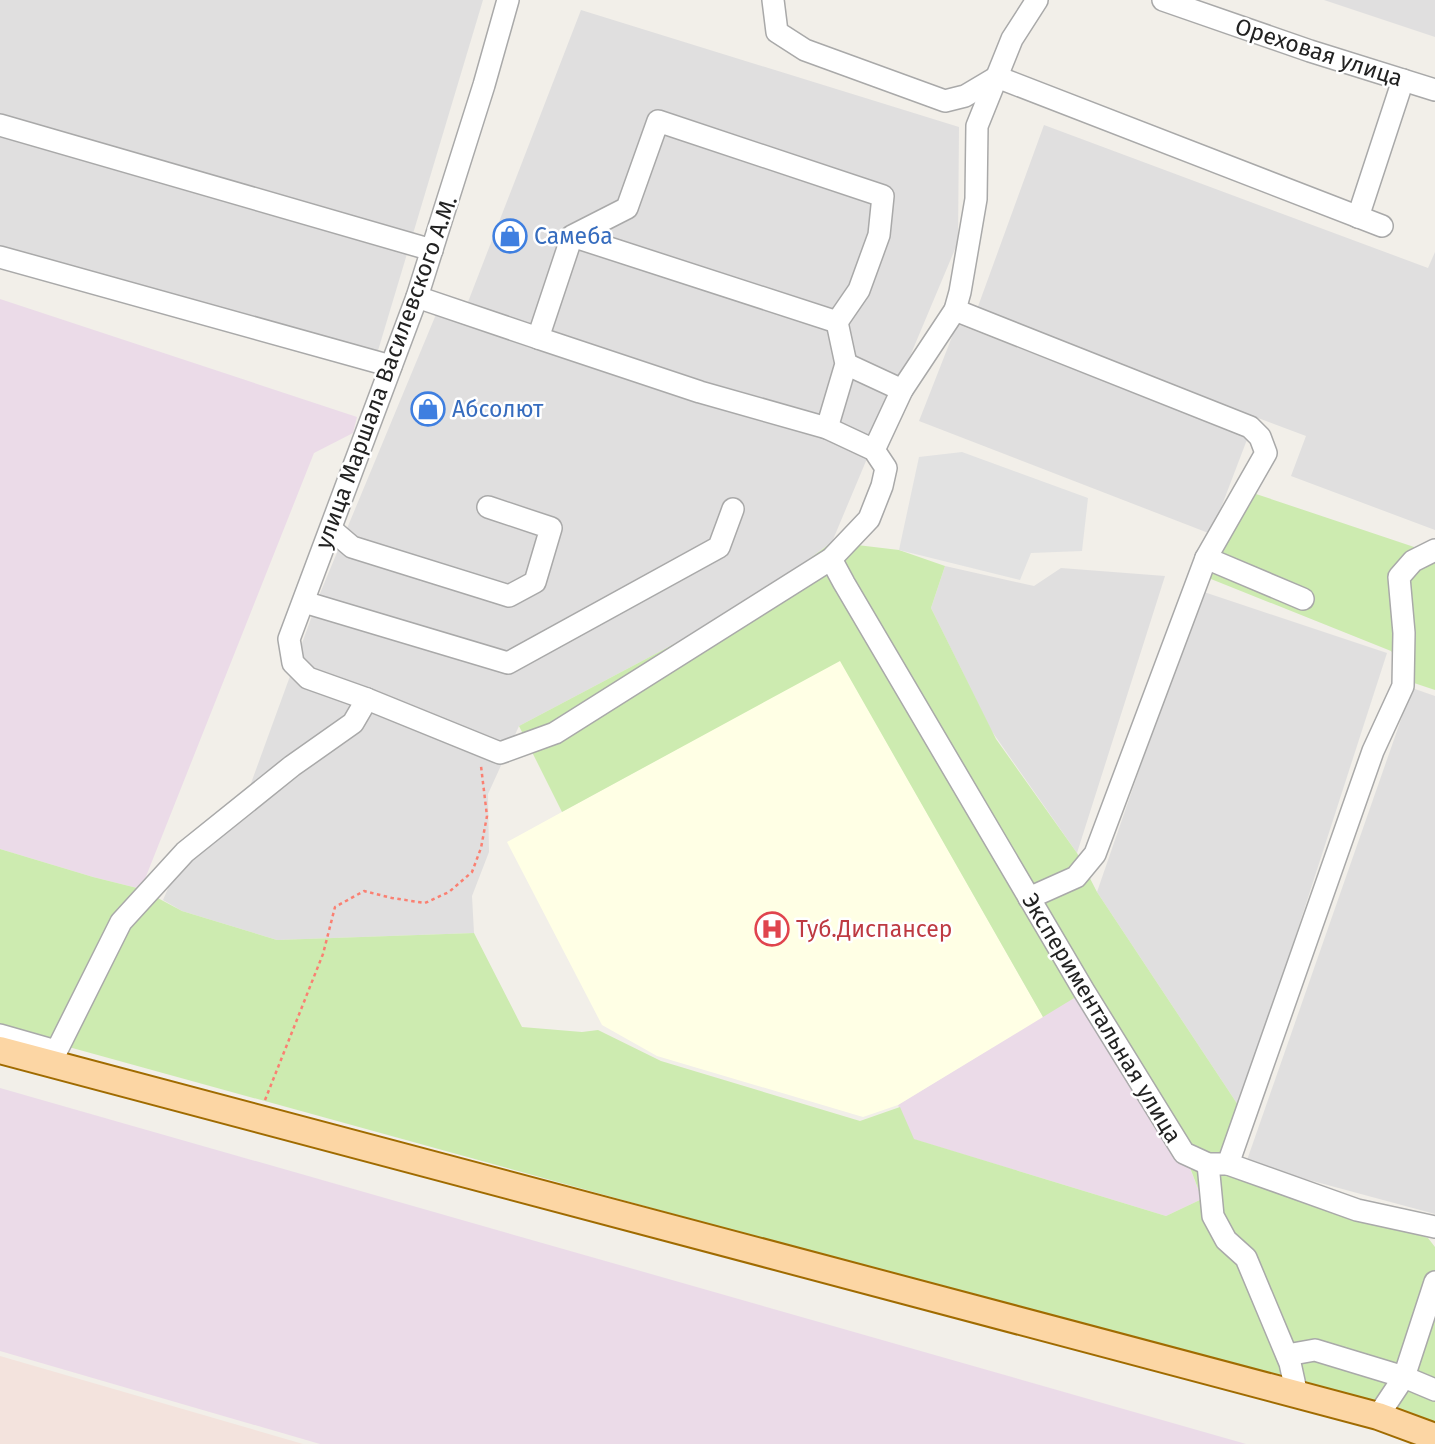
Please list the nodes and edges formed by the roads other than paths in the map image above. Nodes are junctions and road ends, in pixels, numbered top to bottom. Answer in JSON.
{"nodes":[{"id":1,"x":508,"y":0,"type":"edge"},
{"id":2,"x":773,"y":0,"type":"edge"},
{"id":3,"x":1037,"y":0,"type":"edge"},
{"id":4,"x":1163,"y":0,"type":"edge"},
{"id":5,"x":997,"y":77,"type":"junction"},
{"id":6,"x":1403,"y":80,"type":"junction"},
{"id":7,"x":1435,"y":90,"type":"edge"},
{"id":8,"x":0,"y":125,"type":"edge"},
{"id":9,"x":1358,"y":216,"type":"junction"},
{"id":10,"x":1382,"y":226,"type":"dead end"},
{"id":11,"x":572,"y":236,"type":"junction"},
{"id":12,"x":432,"y":250,"type":"junction"},
{"id":13,"x":0,"y":257,"type":"edge"},
{"id":14,"x":416,"y":297,"type":"junction"},
{"id":15,"x":955,"y":310,"type":"junction"},
{"id":16,"x":837,"y":322,"type":"junction"},
{"id":17,"x":538,"y":338,"type":"junction"},
{"id":18,"x":846,"y":364,"type":"junction"},
{"id":19,"x":391,"y":366,"type":"junction"},
{"id":20,"x":902,"y":390,"type":"junction"},
{"id":21,"x":827,"y":428,"type":"junction"},
{"id":22,"x":874,"y":450,"type":"junction"},
{"id":23,"x":488,"y":507,"type":"dead end"},
{"id":24,"x":733,"y":509,"type":"dead end"},
{"id":25,"x":331,"y":529,"type":"junction"},
{"id":26,"x":352,"y":547,"type":"junction"},
{"id":27,"x":1435,"y":550,"type":"edge"},
{"id":28,"x":323,"y":551,"type":"junction"},
{"id":29,"x":1206,"y":558,"type":"junction"},
{"id":30,"x":831,"y":559,"type":"junction"},
{"id":31,"x":1303,"y":599,"type":"dead end"},
{"id":32,"x":304,"y":602,"type":"junction"},
{"id":33,"x":367,"y":699,"type":"junction"},
{"id":34,"x":1028,"y":898,"type":"junction"},
{"id":35,"x":0,"y":1035,"type":"edge"},
{"id":36,"x":0,"y":1050,"type":"edge"},
{"id":37,"x":53,"y":1058,"type":"junction"},
{"id":38,"x":1218,"y":1164,"type":"junction"},
{"id":39,"x":1435,"y":1227,"type":"edge"},
{"id":40,"x":1435,"y":1282,"type":"edge"},
{"id":41,"x":1287,"y":1355,"type":"junction"},
{"id":42,"x":1404,"y":1377,"type":"junction"},
{"id":43,"x":1435,"y":1390,"type":"edge"},
{"id":44,"x":1297,"y":1395,"type":"junction"},
{"id":45,"x":1378,"y":1416,"type":"junction"},
{"id":46,"x":1435,"y":1437,"type":"edge"}],
"edges":[{"from":1,"to":12,"type":"street","name":"улица Маршала Василевского А.М."},
{"from":2,"to":5,"type":"street"},
{"from":3,"to":5,"type":"street"},
{"from":4,"to":6,"type":"street","name":"Ореховая улица"},
{"from":5,"to":9,"type":"street"},
{"from":5,"to":15,"type":"street"},
{"from":6,"to":7,"type":"street","name":"Ореховая улица"},
{"from":6,"to":9,"type":"street"},
{"from":8,"to":12,"type":"street"},
{"from":9,"to":10,"type":"street"},
{"from":11,"to":16,"type":"street"},
{"from":11,"to":16,"type":"street"},
{"from":11,"to":17,"type":"street"},
{"from":12,"to":14,"type":"street","name":"улица Маршала Василевского А.М."},
{"from":13,"to":19,"type":"street"},
{"from":14,"to":17,"type":"street"},
{"from":14,"to":19,"type":"street","name":"улица Маршала Василевского А.М."},
{"from":15,"to":20,"type":"street"},
{"from":15,"to":29,"type":"street"},
{"from":16,"to":18,"type":"street"},
{"from":17,"to":21,"type":"street"},
{"from":18,"to":20,"type":"street"},
{"from":18,"to":21,"type":"street"},
{"from":19,"to":25,"type":"street","name":"улица Маршала Василевского А.М."},
{"from":20,"to":22,"type":"street"},
{"from":21,"to":22,"type":"street"},
{"from":22,"to":30,"type":"street"},
{"from":23,"to":26,"type":"street"},
{"from":24,"to":32,"type":"street"},
{"from":25,"to":26,"type":"street"},
{"from":25,"to":28,"type":"street","name":"улица Маршала Василевского А.М."},
{"from":26,"to":28,"type":"street"},
{"from":27,"to":38,"type":"street"},
{"from":28,"to":32,"type":"street","name":"улица Маршала Василевского А.М."},
{"from":29,"to":31,"type":"street"},
{"from":29,"to":34,"type":"street"},
{"from":30,"to":33,"type":"street","name":"улица Маршала Василевского А.М."},
{"from":30,"to":34,"type":"street","name":"Экспериментальная улица"},
{"from":32,"to":33,"type":"street","name":"улица Маршала Василевского А.М."},
{"from":33,"to":37,"type":"street"},
{"from":34,"to":38,"type":"street","name":"Экспериментальная улица"},
{"from":35,"to":37,"type":"street"},
{"from":36,"to":37,"type":"main road"},
{"from":37,"to":44,"type":"main road"},
{"from":38,"to":39,"type":"street","name":"Экспериментальная улица"},
{"from":38,"to":41,"type":"street"},
{"from":40,"to":42,"type":"street"},
{"from":41,"to":42,"type":"street"},
{"from":41,"to":44,"type":"street"},
{"from":42,"to":43,"type":"street"},
{"from":42,"to":45,"type":"street"},
{"from":44,"to":45,"type":"main road"},
{"from":45,"to":46,"type":"main road"}]}
